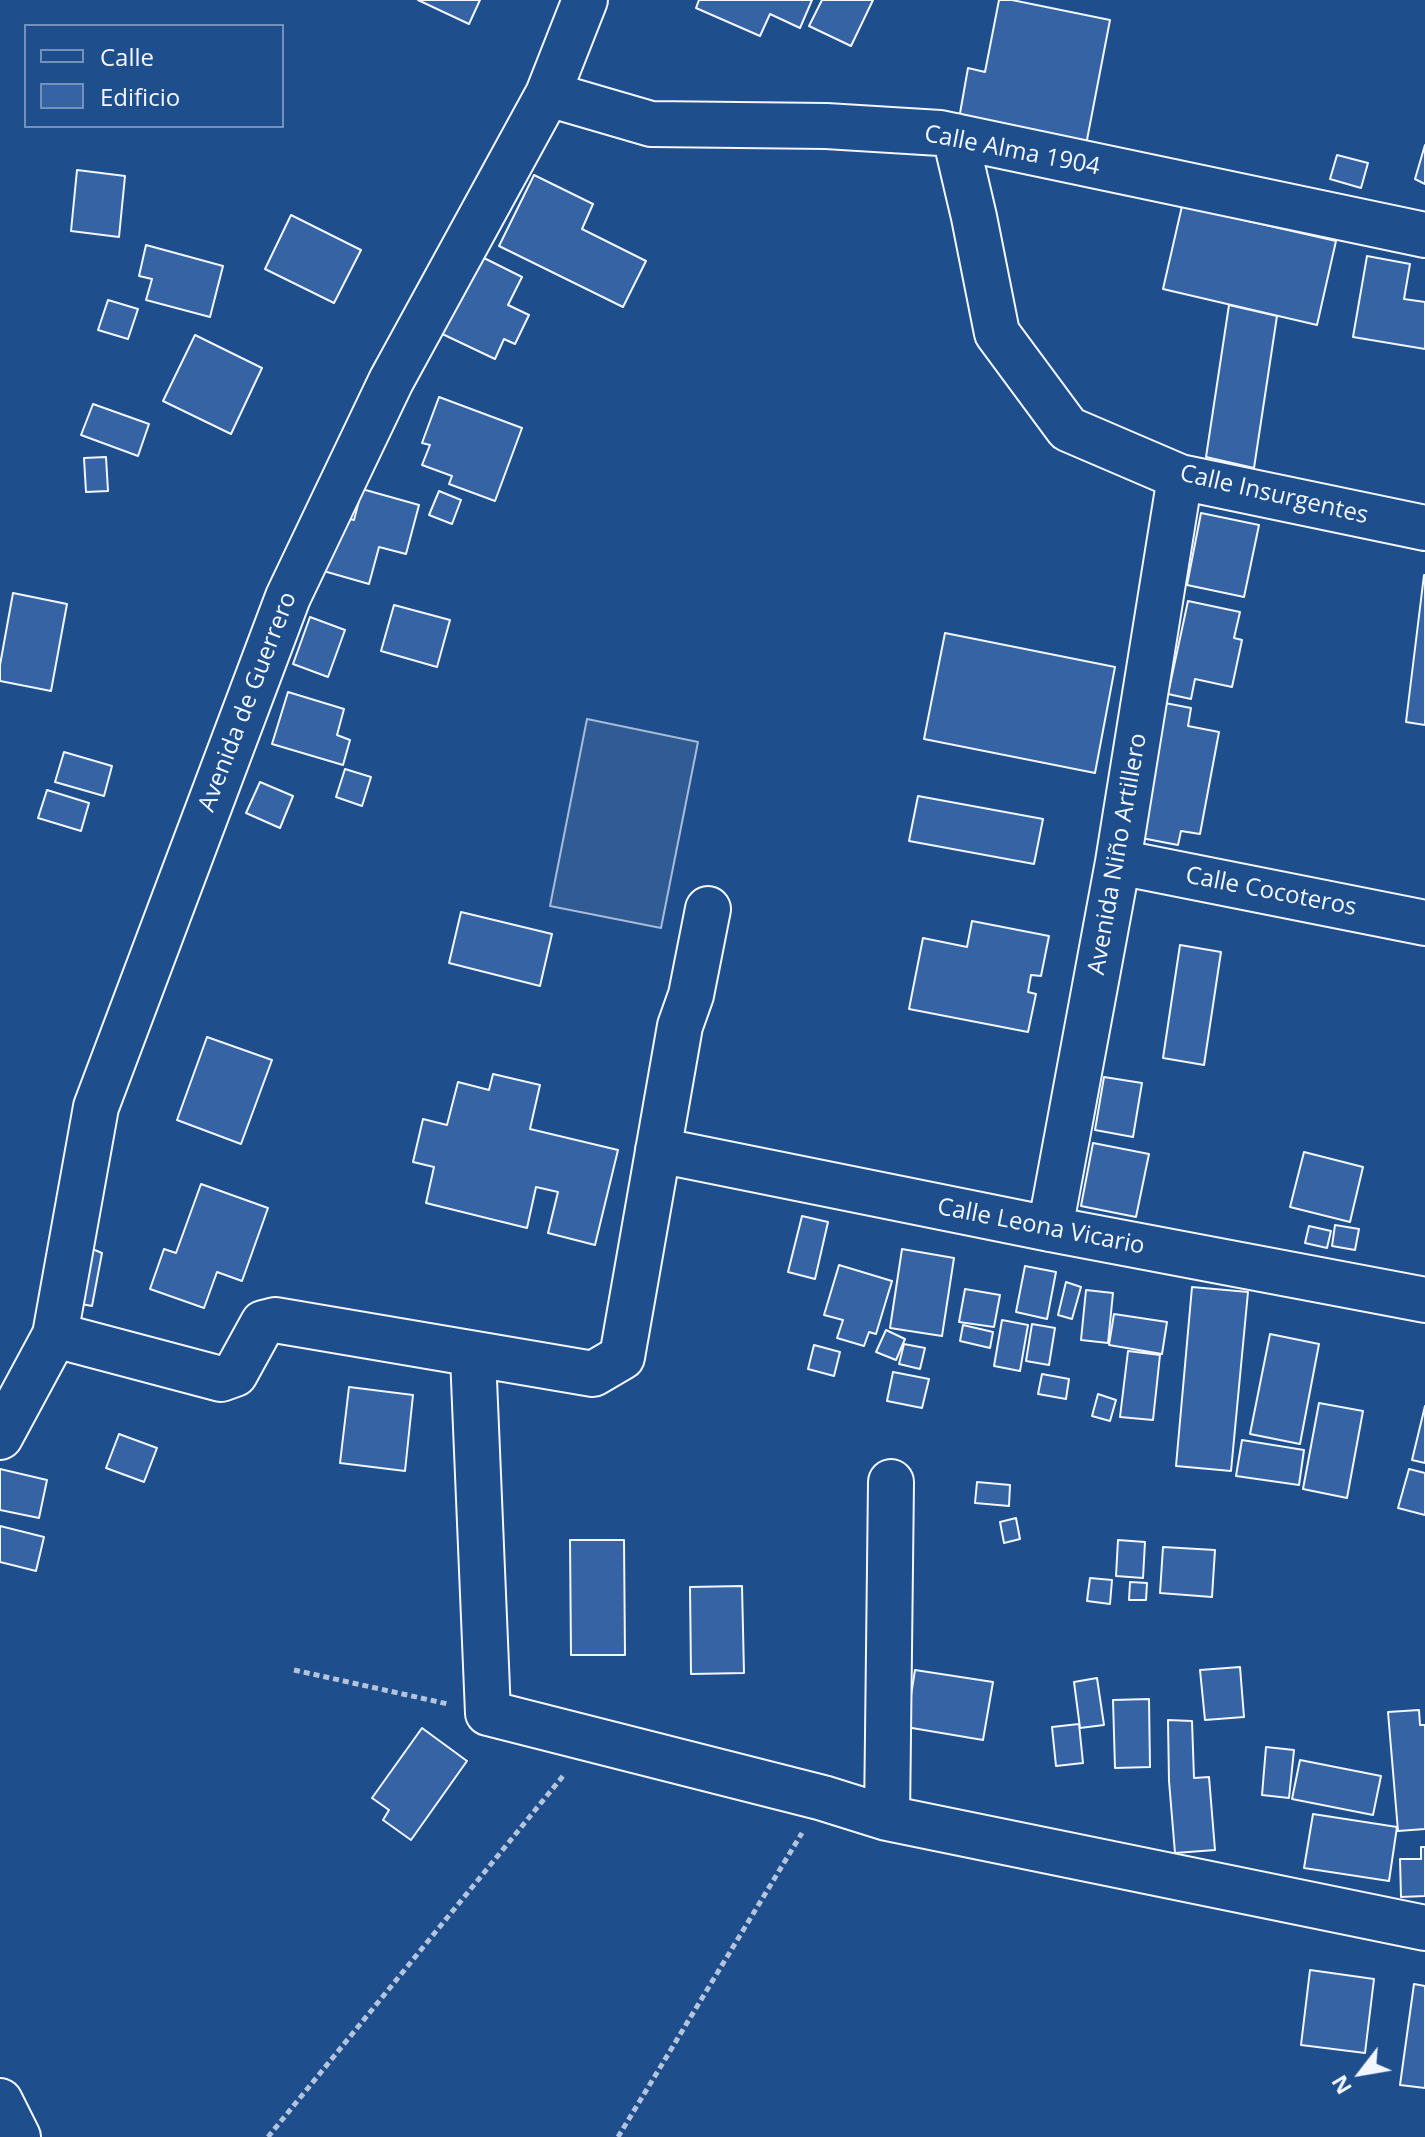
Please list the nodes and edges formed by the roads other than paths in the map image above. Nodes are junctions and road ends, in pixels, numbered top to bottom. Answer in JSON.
{"nodes":[{"id":1,"x":585,"y":0,"type":"edge"},
{"id":2,"x":548,"y":94,"type":"junction"},
{"id":3,"x":955,"y":136,"type":"junction"},
{"id":4,"x":1425,"y":235,"type":"edge"},
{"id":5,"x":1180,"y":477,"type":"junction"},
{"id":6,"x":1425,"y":528,"type":"edge"},
{"id":7,"x":1118,"y":862,"type":"junction"},
{"id":8,"x":708,"y":909,"type":"dead end"},
{"id":9,"x":1425,"y":923,"type":"edge"},
{"id":10,"x":658,"y":1150,"type":"junction"},
{"id":11,"x":1050,"y":1229,"type":"junction"},
{"id":12,"x":1425,"y":1300,"type":"edge"},
{"id":13,"x":55,"y":1335,"type":"junction"},
{"id":14,"x":473,"y":1356,"type":"junction"},
{"id":15,"x":0,"y":1437,"type":"edge"},
{"id":16,"x":891,"y":1482,"type":"dead end"},
{"id":17,"x":887,"y":1818,"type":"junction"},
{"id":18,"x":1425,"y":1928,"type":"edge"},
{"id":19,"x":0,"y":2101,"type":"edge"},
{"id":20,"x":18,"y":2137,"type":"edge"}],
"edges":[{"from":1,"to":2,"type":"street","name":"Avenida de Guerrero"},
{"from":2,"to":3,"type":"street","name":"Calle Alma 1904"},
{"from":2,"to":13,"type":"street","name":"Avenida de Guerrero"},
{"from":3,"to":4,"type":"street","name":"Calle Alma 1904"},
{"from":3,"to":5,"type":"street","name":"Calle Insurgentes"},
{"from":5,"to":6,"type":"street","name":"Calle Insurgentes"},
{"from":5,"to":7,"type":"street","name":"Avenida Niño Artillero"},
{"from":7,"to":9,"type":"street","name":"Calle Cocoteros"},
{"from":7,"to":11,"type":"street","name":"Avenida Niño Artillero"},
{"from":8,"to":10,"type":"street"},
{"from":10,"to":11,"type":"street","name":"Calle Leona Vicario"},
{"from":10,"to":14,"type":"street"},
{"from":11,"to":12,"type":"street","name":"Calle Leona Vicario"},
{"from":13,"to":14,"type":"street"},
{"from":13,"to":15,"type":"street","name":"Avenida de Guerrero"},
{"from":14,"to":17,"type":"street"},
{"from":16,"to":17,"type":"street"},
{"from":17,"to":18,"type":"street"},
{"from":19,"to":20,"type":"street"}]}
